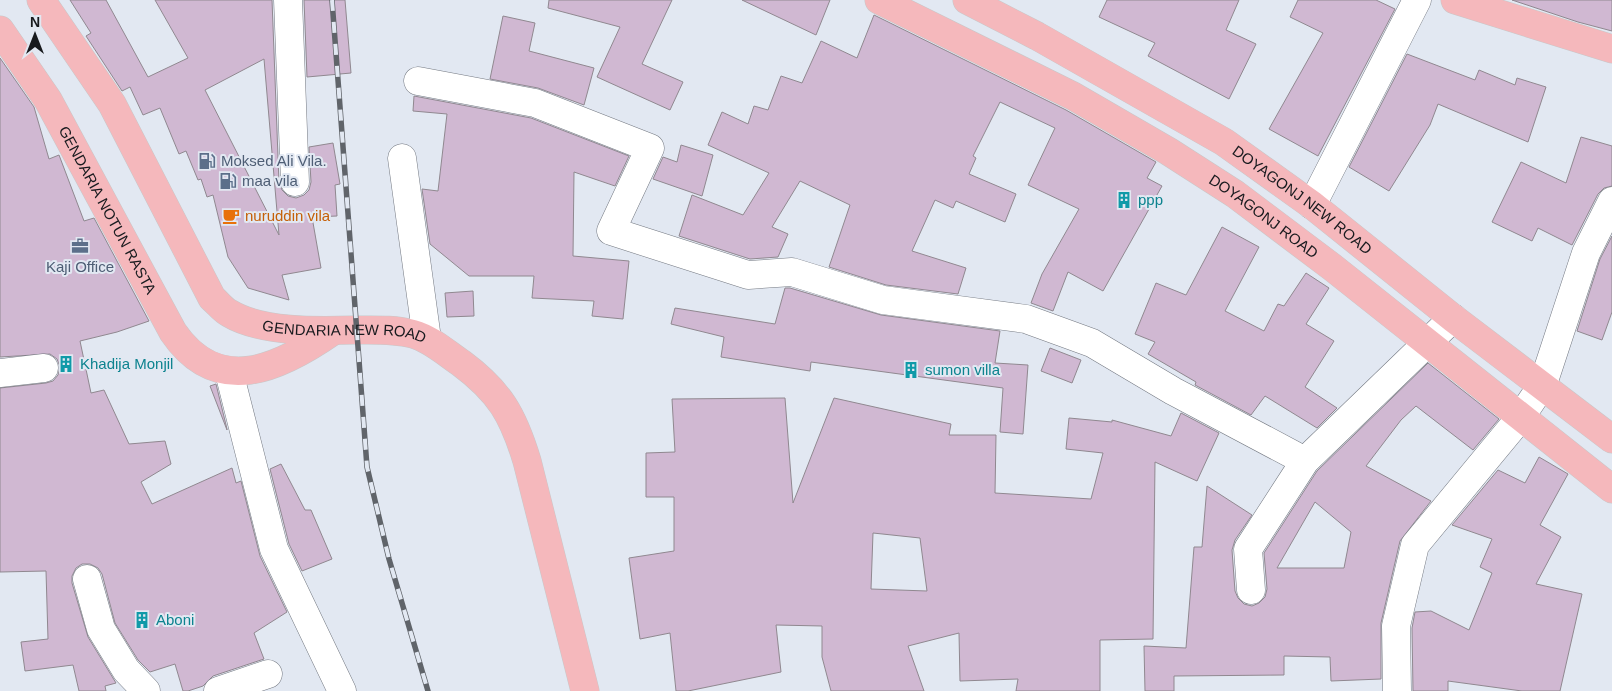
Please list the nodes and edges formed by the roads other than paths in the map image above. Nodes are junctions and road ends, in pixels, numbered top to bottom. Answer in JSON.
{"nodes":[{"id":1,"x":41,"y":0,"type":"edge"},
{"id":2,"x":288,"y":0,"type":"edge"},
{"id":3,"x":879,"y":0,"type":"edge"},
{"id":4,"x":966,"y":0,"type":"edge"},
{"id":5,"x":1417,"y":0,"type":"edge"},
{"id":6,"x":1455,"y":0,"type":"edge"},
{"id":7,"x":0,"y":30,"type":"edge"},
{"id":8,"x":1612,"y":49,"type":"edge"},
{"id":9,"x":418,"y":81,"type":"dead end"},
{"id":10,"x":402,"y":158,"type":"dead end"},
{"id":11,"x":295,"y":182,"type":"dead end"},
{"id":12,"x":1612,"y":201,"type":"edge"},
{"id":13,"x":1312,"y":205,"type":"junction"},
{"id":14,"x":1415,"y":287,"type":"junction"},
{"id":15,"x":1394,"y":317,"type":"junction"},
{"id":16,"x":1453,"y":318,"type":"junction"},
{"id":17,"x":333,"y":331,"type":"junction"},
{"id":18,"x":427,"y":339,"type":"junction"},
{"id":19,"x":1428,"y":344,"type":"junction"},
{"id":20,"x":44,"y":368,"type":"dead end"},
{"id":21,"x":228,"y":372,"type":"junction"},
{"id":22,"x":0,"y":373,"type":"edge"},
{"id":23,"x":1542,"y":384,"type":"junction"},
{"id":24,"x":1520,"y":418,"type":"junction"},
{"id":25,"x":1612,"y":439,"type":"edge"},
{"id":26,"x":1305,"y":461,"type":"junction"},
{"id":27,"x":1612,"y":489,"type":"edge"},
{"id":28,"x":87,"y":579,"type":"dead end"},
{"id":29,"x":1251,"y":590,"type":"dead end"},
{"id":30,"x":268,"y":674,"type":"dead end"},
{"id":31,"x":146,"y":691,"type":"edge"},
{"id":32,"x":218,"y":691,"type":"edge"},
{"id":33,"x":342,"y":691,"type":"edge"},
{"id":34,"x":585,"y":691,"type":"edge"},
{"id":35,"x":1397,"y":691,"type":"edge"}],
"edges":[{"from":1,"to":17,"type":"main road","name":"GENDARIA NEW ROAD"},
{"from":2,"to":11,"type":"street"},
{"from":3,"to":15,"type":"main road","name":"DOYAGONJ ROAD"},
{"from":4,"to":13,"type":"main road","name":"DOYAGONJ NEW ROAD"},
{"from":5,"to":13,"type":"street"},
{"from":6,"to":8,"type":"main road"},
{"from":7,"to":21,"type":"main road","name":"GENDARIA NOTUN RASTA"},
{"from":9,"to":26,"type":"street"},
{"from":10,"to":18,"type":"street"},
{"from":12,"to":23,"type":"street"},
{"from":13,"to":14,"type":"main road","name":"DOYAGONJ NEW ROAD"},
{"from":14,"to":15,"type":"main road"},
{"from":14,"to":16,"type":"main road","name":"DOYAGONJ NEW ROAD"},
{"from":15,"to":19,"type":"main road","name":"DOYAGONJ ROAD"},
{"from":16,"to":19,"type":"street"},
{"from":16,"to":23,"type":"main road","name":"DOYAGONJ NEW ROAD"},
{"from":17,"to":18,"type":"main road","name":"GENDARIA NEW ROAD"},
{"from":17,"to":21,"type":"main road"},
{"from":18,"to":34,"type":"main road","name":"GENDARIA NEW ROAD"},
{"from":19,"to":24,"type":"main road","name":"DOYAGONJ ROAD"},
{"from":19,"to":26,"type":"street"},
{"from":20,"to":22,"type":"street"},
{"from":21,"to":33,"type":"street"},
{"from":23,"to":24,"type":"street"},
{"from":23,"to":25,"type":"main road","name":"DOYAGONJ NEW ROAD"},
{"from":24,"to":27,"type":"main road","name":"DOYAGONJ ROAD"},
{"from":24,"to":35,"type":"street"},
{"from":26,"to":29,"type":"street"},
{"from":28,"to":31,"type":"street"},
{"from":30,"to":32,"type":"street"}]}
